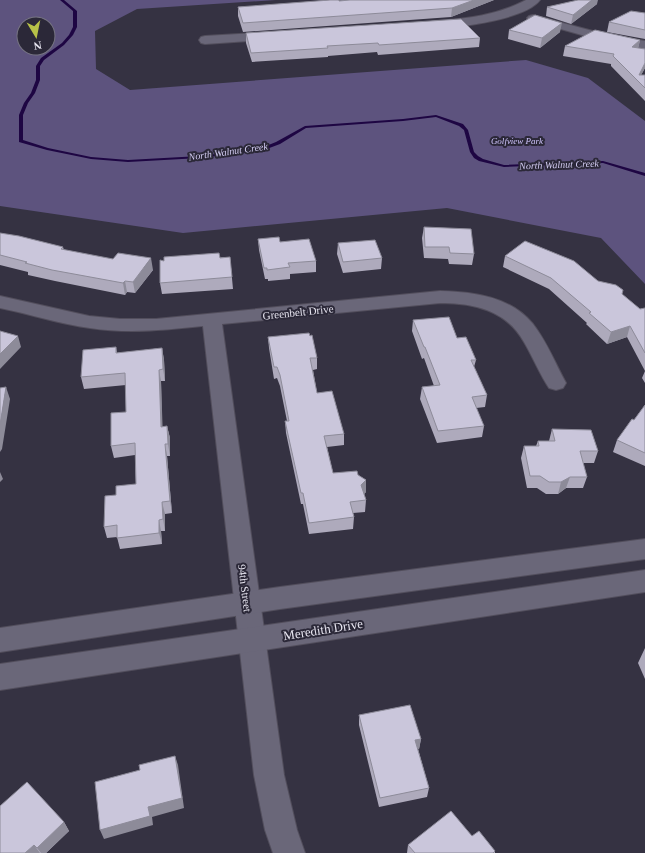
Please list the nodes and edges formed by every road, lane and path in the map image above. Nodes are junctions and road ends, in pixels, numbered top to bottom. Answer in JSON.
{"nodes":[{"id":1,"x":534,"y":0,"type":"edge"},
{"id":2,"x":511,"y":11,"type":"junction"},
{"id":3,"x":419,"y":26,"type":"edge"},
{"id":4,"x":284,"y":35,"type":"edge"},
{"id":5,"x":205,"y":40,"type":"dead end"},
{"id":6,"x":645,"y":45,"type":"edge"},
{"id":7,"x":0,"y":302,"type":"edge"},
{"id":8,"x":212,"y":321,"type":"junction"},
{"id":9,"x":556,"y":383,"type":"dead end"},
{"id":10,"x":645,"y":548,"type":"edge"},
{"id":11,"x":645,"y":581,"type":"edge"},
{"id":12,"x":246,"y":603,"type":"junction"},
{"id":13,"x":0,"y":640,"type":"edge"},
{"id":14,"x":252,"y":640,"type":"junction"},
{"id":15,"x":0,"y":677,"type":"edge"},
{"id":16,"x":289,"y":853,"type":"edge"}],
"edges":[{"from":1,"to":2,"type":"street"},
{"from":2,"to":3,"type":"street"},
{"from":2,"to":6,"type":"street"},
{"from":4,"to":5,"type":"street"},
{"from":7,"to":8,"type":"street","name":"Greenbelt Drive"},
{"from":8,"to":9,"type":"street","name":"Greenbelt Drive"},
{"from":8,"to":12,"type":"street","name":"94th Street"},
{"from":10,"to":12,"type":"street"},
{"from":11,"to":14,"type":"street","name":"Meredith Drive"},
{"from":12,"to":13,"type":"street"},
{"from":12,"to":14,"type":"street","name":"94th Street"},
{"from":14,"to":15,"type":"street","name":"Meredith Drive"},
{"from":14,"to":16,"type":"street","name":"94th Street"}]}
